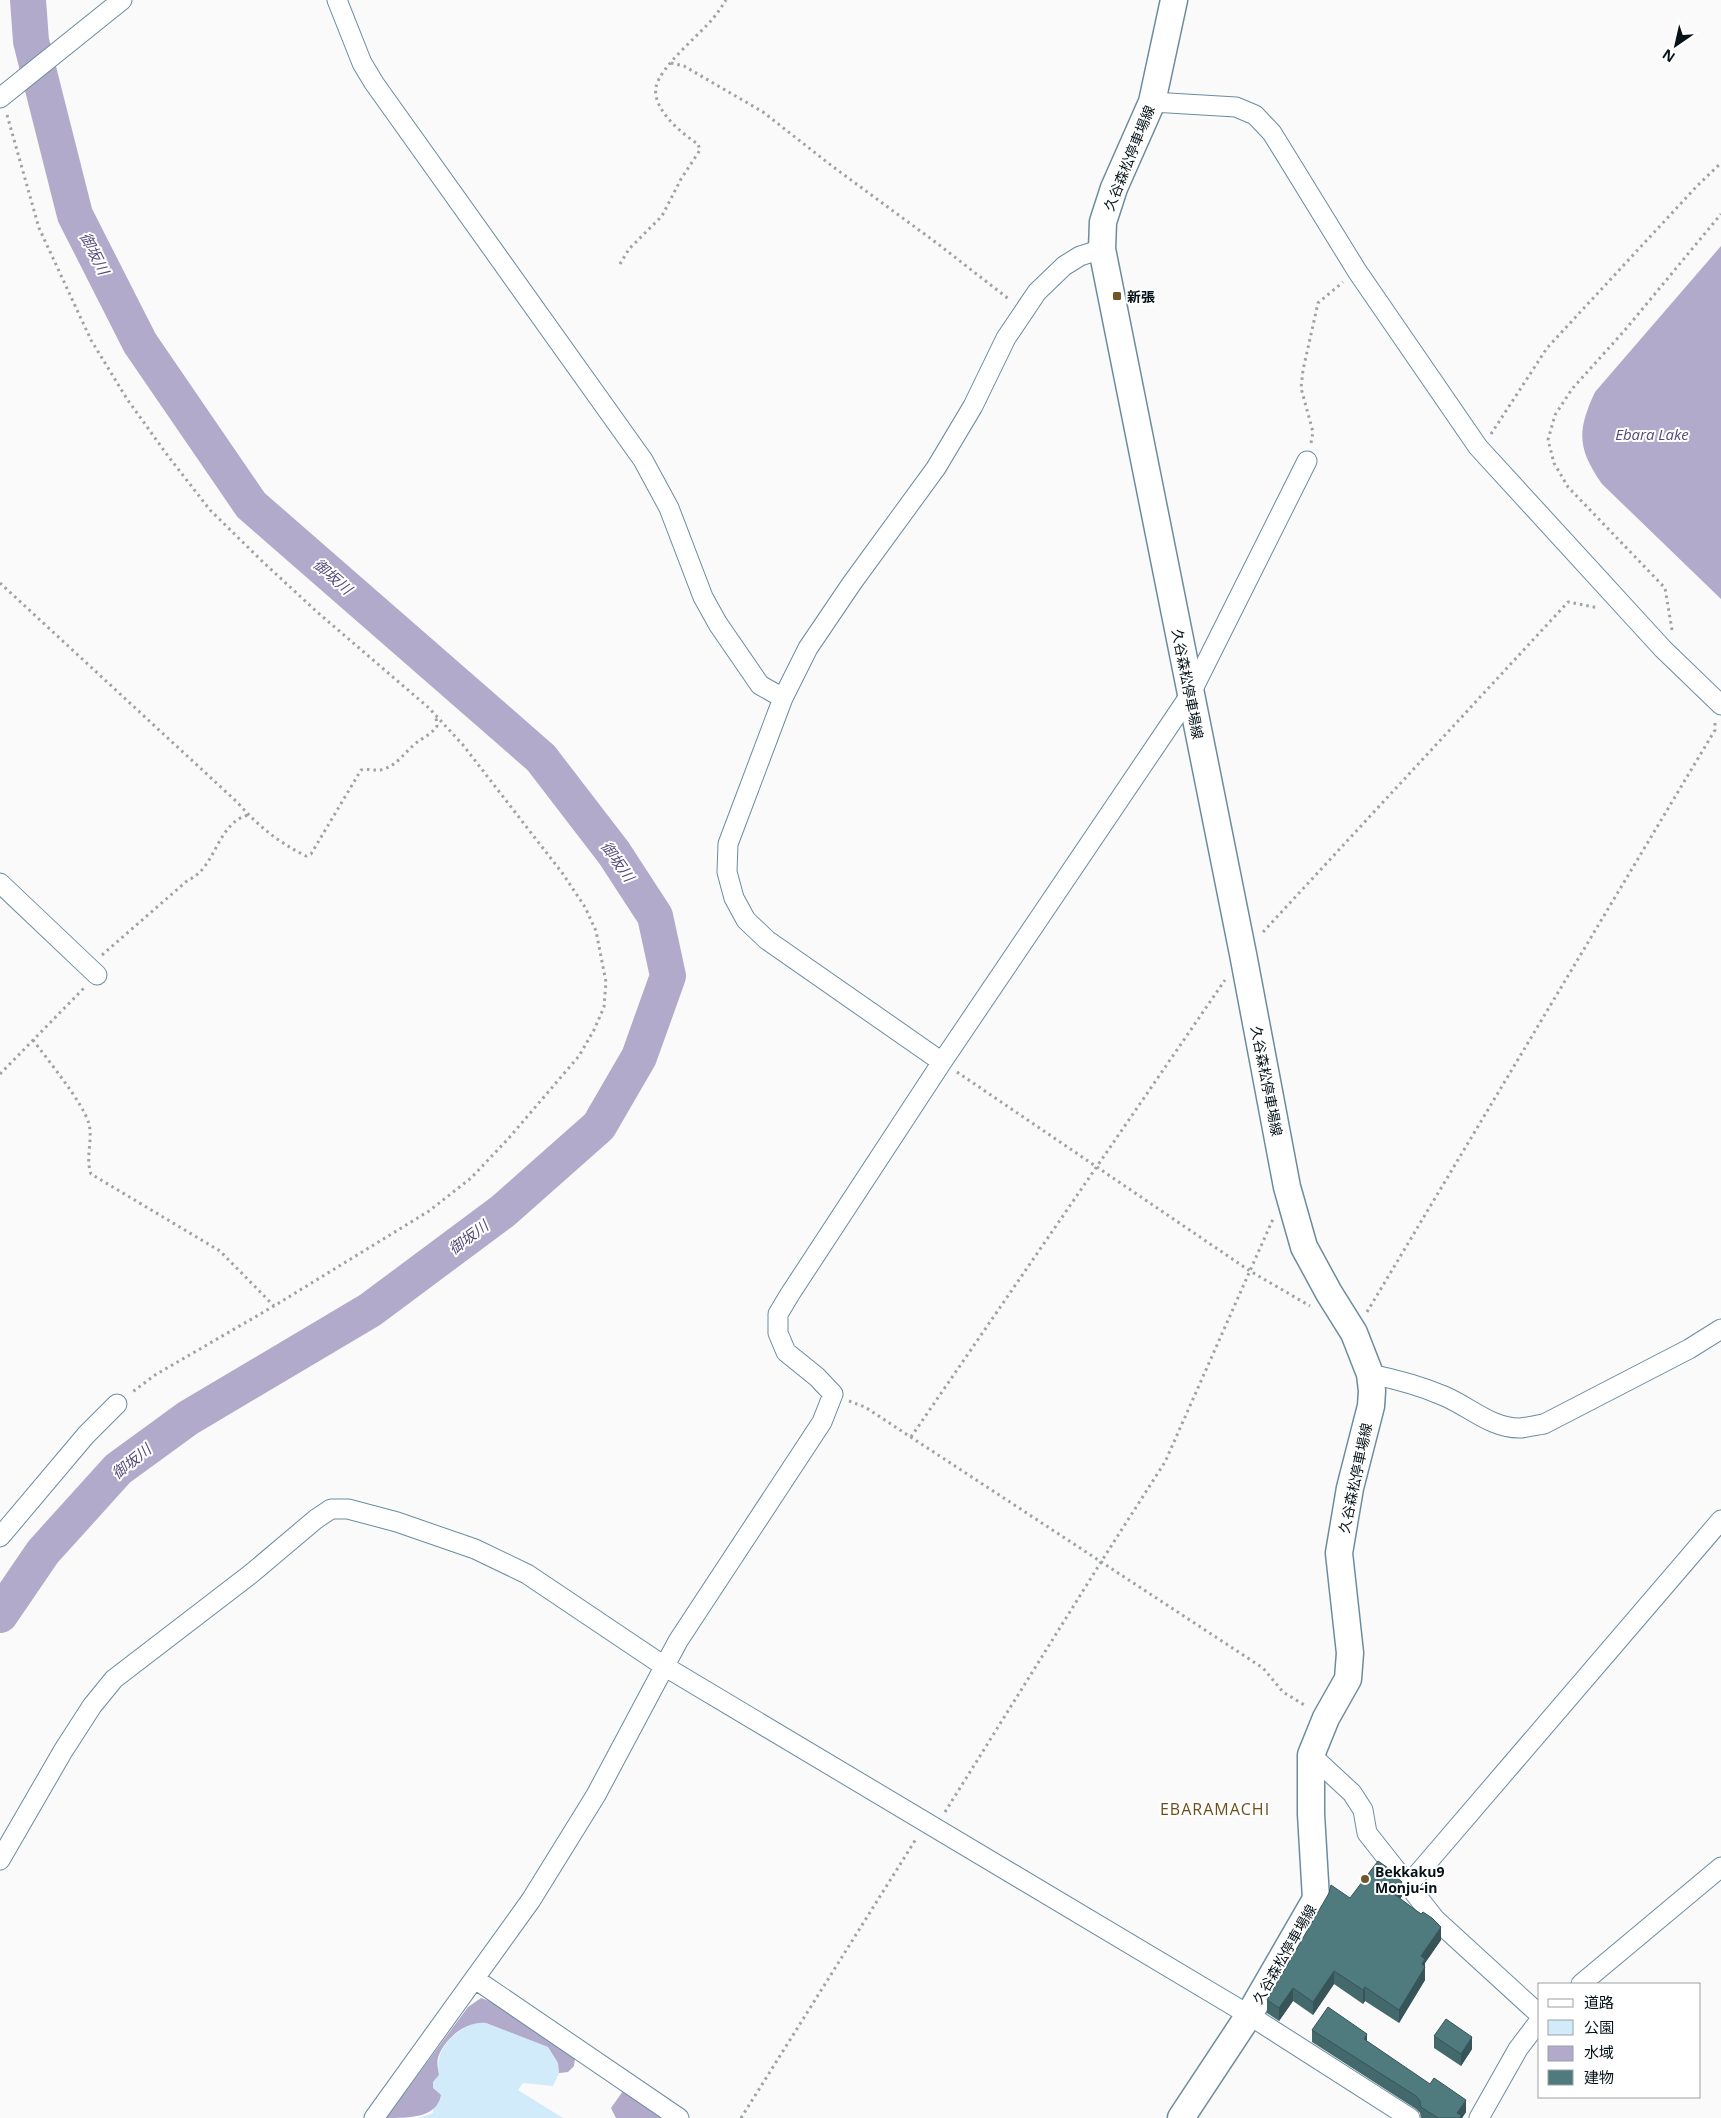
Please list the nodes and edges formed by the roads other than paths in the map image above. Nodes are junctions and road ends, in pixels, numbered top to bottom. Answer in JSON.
{"nodes":[{"id":1,"x":122,"y":0,"type":"edge"},
{"id":2,"x":337,"y":0,"type":"edge"},
{"id":3,"x":1169,"y":2,"type":"edge"},
{"id":4,"x":3,"y":96,"type":"edge"},
{"id":5,"x":1152,"y":102,"type":"junction"},
{"id":6,"x":1102,"y":250,"type":"junction"},
{"id":7,"x":1307,"y":460,"type":"road end"},
{"id":8,"x":1190,"y":694,"type":"junction"},
{"id":9,"x":783,"y":698,"type":"junction"},
{"id":10,"x":1718,"y":713,"type":"edge"},
{"id":11,"x":0,"y":883,"type":"edge"},
{"id":12,"x":93,"y":971,"type":"road end"},
{"id":13,"x":942,"y":1062,"type":"junction"},
{"id":14,"x":1721,"y":1329,"type":"edge"},
{"id":15,"x":1370,"y":1374,"type":"junction"},
{"id":16,"x":117,"y":1404,"type":"road end"},
{"id":17,"x":1721,"y":1520,"type":"edge"},
{"id":18,"x":0,"y":1537,"type":"edge"},
{"id":19,"x":664,"y":1666,"type":"junction"},
{"id":20,"x":1310,"y":1755,"type":"junction"},
{"id":21,"x":0,"y":1860,"type":"edge"},
{"id":22,"x":1721,"y":1867,"type":"edge"},
{"id":23,"x":1409,"y":1884,"type":"junction"},
{"id":24,"x":475,"y":1979,"type":"junction"},
{"id":25,"x":1582,"y":1983,"type":"edge"},
{"id":26,"x":1538,"y":2013,"type":"edge"},
{"id":27,"x":1249,"y":2015,"type":"junction"},
{"id":28,"x":1538,"y":2023,"type":"edge"},
{"id":29,"x":374,"y":2118,"type":"edge"},
{"id":30,"x":678,"y":2118,"type":"edge"},
{"id":31,"x":1181,"y":2118,"type":"edge"},
{"id":32,"x":1410,"y":2118,"type":"edge"},
{"id":33,"x":1479,"y":2118,"type":"edge"}],
"edges":[{"from":1,"to":4,"type":"street"},
{"from":2,"to":9,"type":"street"},
{"from":3,"to":5,"type":"main road","name":"久谷森松停車場線"},
{"from":5,"to":6,"type":"main road","name":"久谷森松停車場線"},
{"from":5,"to":10,"type":"street"},
{"from":6,"to":8,"type":"main road","name":"久谷森松停車場線"},
{"from":6,"to":9,"type":"street"},
{"from":7,"to":8,"type":"street"},
{"from":8,"to":13,"type":"street"},
{"from":8,"to":15,"type":"main road","name":"久谷森松停車場線"},
{"from":9,"to":13,"type":"street"},
{"from":11,"to":12,"type":"street"},
{"from":13,"to":19,"type":"street"},
{"from":14,"to":15,"type":"street"},
{"from":15,"to":20,"type":"main road","name":"久谷森松停車場線"},
{"from":16,"to":18,"type":"street"},
{"from":17,"to":23,"type":"street"},
{"from":19,"to":21,"type":"street"},
{"from":19,"to":24,"type":"street"},
{"from":19,"to":27,"type":"street"},
{"from":20,"to":23,"type":"street"},
{"from":20,"to":27,"type":"main road","name":"久谷森松停車場線"},
{"from":22,"to":25,"type":"street"},
{"from":23,"to":26,"type":"street"},
{"from":24,"to":29,"type":"street"},
{"from":24,"to":30,"type":"street"},
{"from":27,"to":31,"type":"main road","name":"久谷森松停車場線"},
{"from":27,"to":32,"type":"street"},
{"from":28,"to":33,"type":"street"}]}
